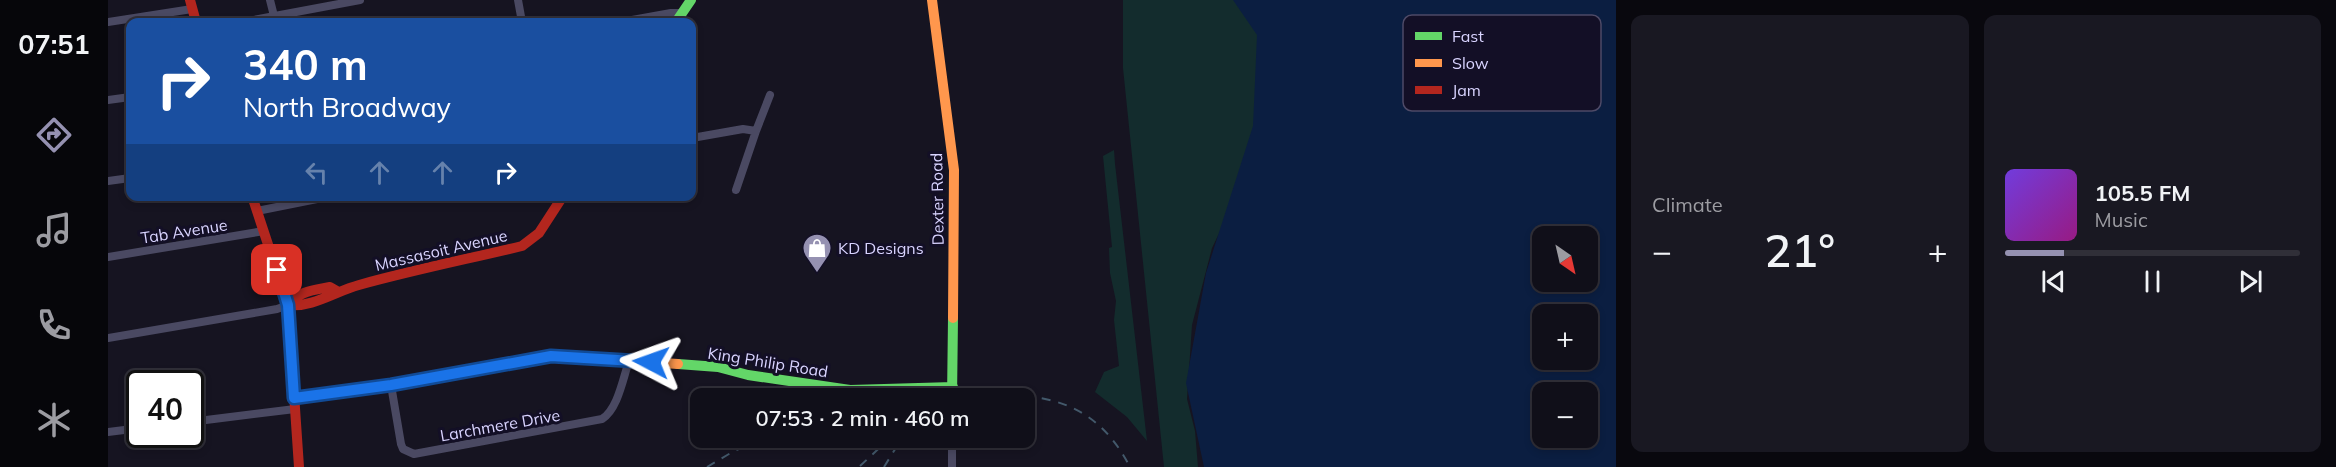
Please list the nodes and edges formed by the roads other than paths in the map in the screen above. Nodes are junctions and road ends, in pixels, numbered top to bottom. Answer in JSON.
{"nodes":[{"id":1,"x":270,"y":0,"type":"edge"},
{"id":2,"x":360,"y":0,"type":"edge"},
{"id":3,"x":518,"y":0,"type":"edge"},
{"id":4,"x":691,"y":0,"type":"edge"},
{"id":5,"x":932,"y":0,"type":"edge"},
{"id":6,"x":191,"y":5,"type":"edge"},
{"id":7,"x":274,"y":16,"type":"junction"},
{"id":8,"x":126,"y":18,"type":"edge"},
{"id":9,"x":128,"y":18,"type":"edge"},
{"id":10,"x":264,"y":18,"type":"edge"},
{"id":11,"x":521,"y":18,"type":"edge"},
{"id":12,"x":643,"y":18,"type":"edge"},
{"id":13,"x":679,"y":18,"type":"edge"},
{"id":14,"x":108,"y":22,"type":"edge"},
{"id":15,"x":770,"y":94,"type":"dead end"},
{"id":16,"x":126,"y":98,"type":"edge"},
{"id":17,"x":108,"y":100,"type":"edge"},
{"id":18,"x":756,"y":131,"type":"junction"},
{"id":19,"x":696,"y":137,"type":"edge"},
{"id":20,"x":126,"y":179,"type":"edge"},
{"id":21,"x":108,"y":181,"type":"edge"},
{"id":22,"x":736,"y":190,"type":"dead end"},
{"id":23,"x":254,"y":201,"type":"edge"},
{"id":24,"x":307,"y":201,"type":"edge"},
{"id":25,"x":560,"y":201,"type":"edge"},
{"id":26,"x":257,"y":211,"type":"junction"},
{"id":27,"x":264,"y":231,"type":"junction"},
{"id":28,"x":108,"y":257,"type":"edge"},
{"id":29,"x":288,"y":305,"type":"junction"},
{"id":30,"x":108,"y":338,"type":"edge"},
{"id":31,"x":629,"y":361,"type":"junction"},
{"id":32,"x":391,"y":385,"type":"junction"},
{"id":33,"x":952,"y":387,"type":"joint"},
{"id":34,"x":295,"y":404,"type":"junction"},
{"id":35,"x":204,"y":420,"type":"edge"},
{"id":36,"x":126,"y":430,"type":"edge"},
{"id":37,"x":108,"y":432,"type":"edge"},
{"id":38,"x":952,"y":448,"type":"edge"},
{"id":39,"x":300,"y":467,"type":"edge"},
{"id":40,"x":952,"y":467,"type":"edge"}],
"edges":[{"from":1,"to":7,"type":"street"},
{"from":2,"to":7,"type":"street"},
{"from":3,"to":11,"type":"street"},
{"from":4,"to":13,"type":"street"},
{"from":5,"to":33,"type":"street","name":"Dexter Road"},
{"from":6,"to":9,"type":"street"},
{"from":7,"to":10,"type":"street"},
{"from":8,"to":14,"type":"street"},
{"from":12,"to":13,"type":"street"},
{"from":15,"to":18,"type":"street"},
{"from":16,"to":17,"type":"street"},
{"from":18,"to":19,"type":"street"},
{"from":18,"to":22,"type":"street"},
{"from":20,"to":21,"type":"street"},
{"from":23,"to":26,"type":"street"},
{"from":24,"to":26,"type":"street"},
{"from":25,"to":29,"type":"street","name":"Massasoit Avenue"},
{"from":26,"to":27,"type":"street"},
{"from":27,"to":28,"type":"street","name":"Tab Avenue"},
{"from":27,"to":29,"type":"street"},
{"from":29,"to":30,"type":"street"},
{"from":29,"to":34,"type":"street"},
{"from":31,"to":32,"type":"street","name":"King Philip Road"},
{"from":31,"to":32,"type":"street","name":"Larchmere Drive"},
{"from":31,"to":33,"type":"street","name":"King Philip Road"},
{"from":32,"to":34,"type":"street","name":"King Philip Road"},
{"from":34,"to":35,"type":"street"},
{"from":34,"to":39,"type":"street"},
{"from":36,"to":37,"type":"street"},
{"from":38,"to":40,"type":"street"}]}
